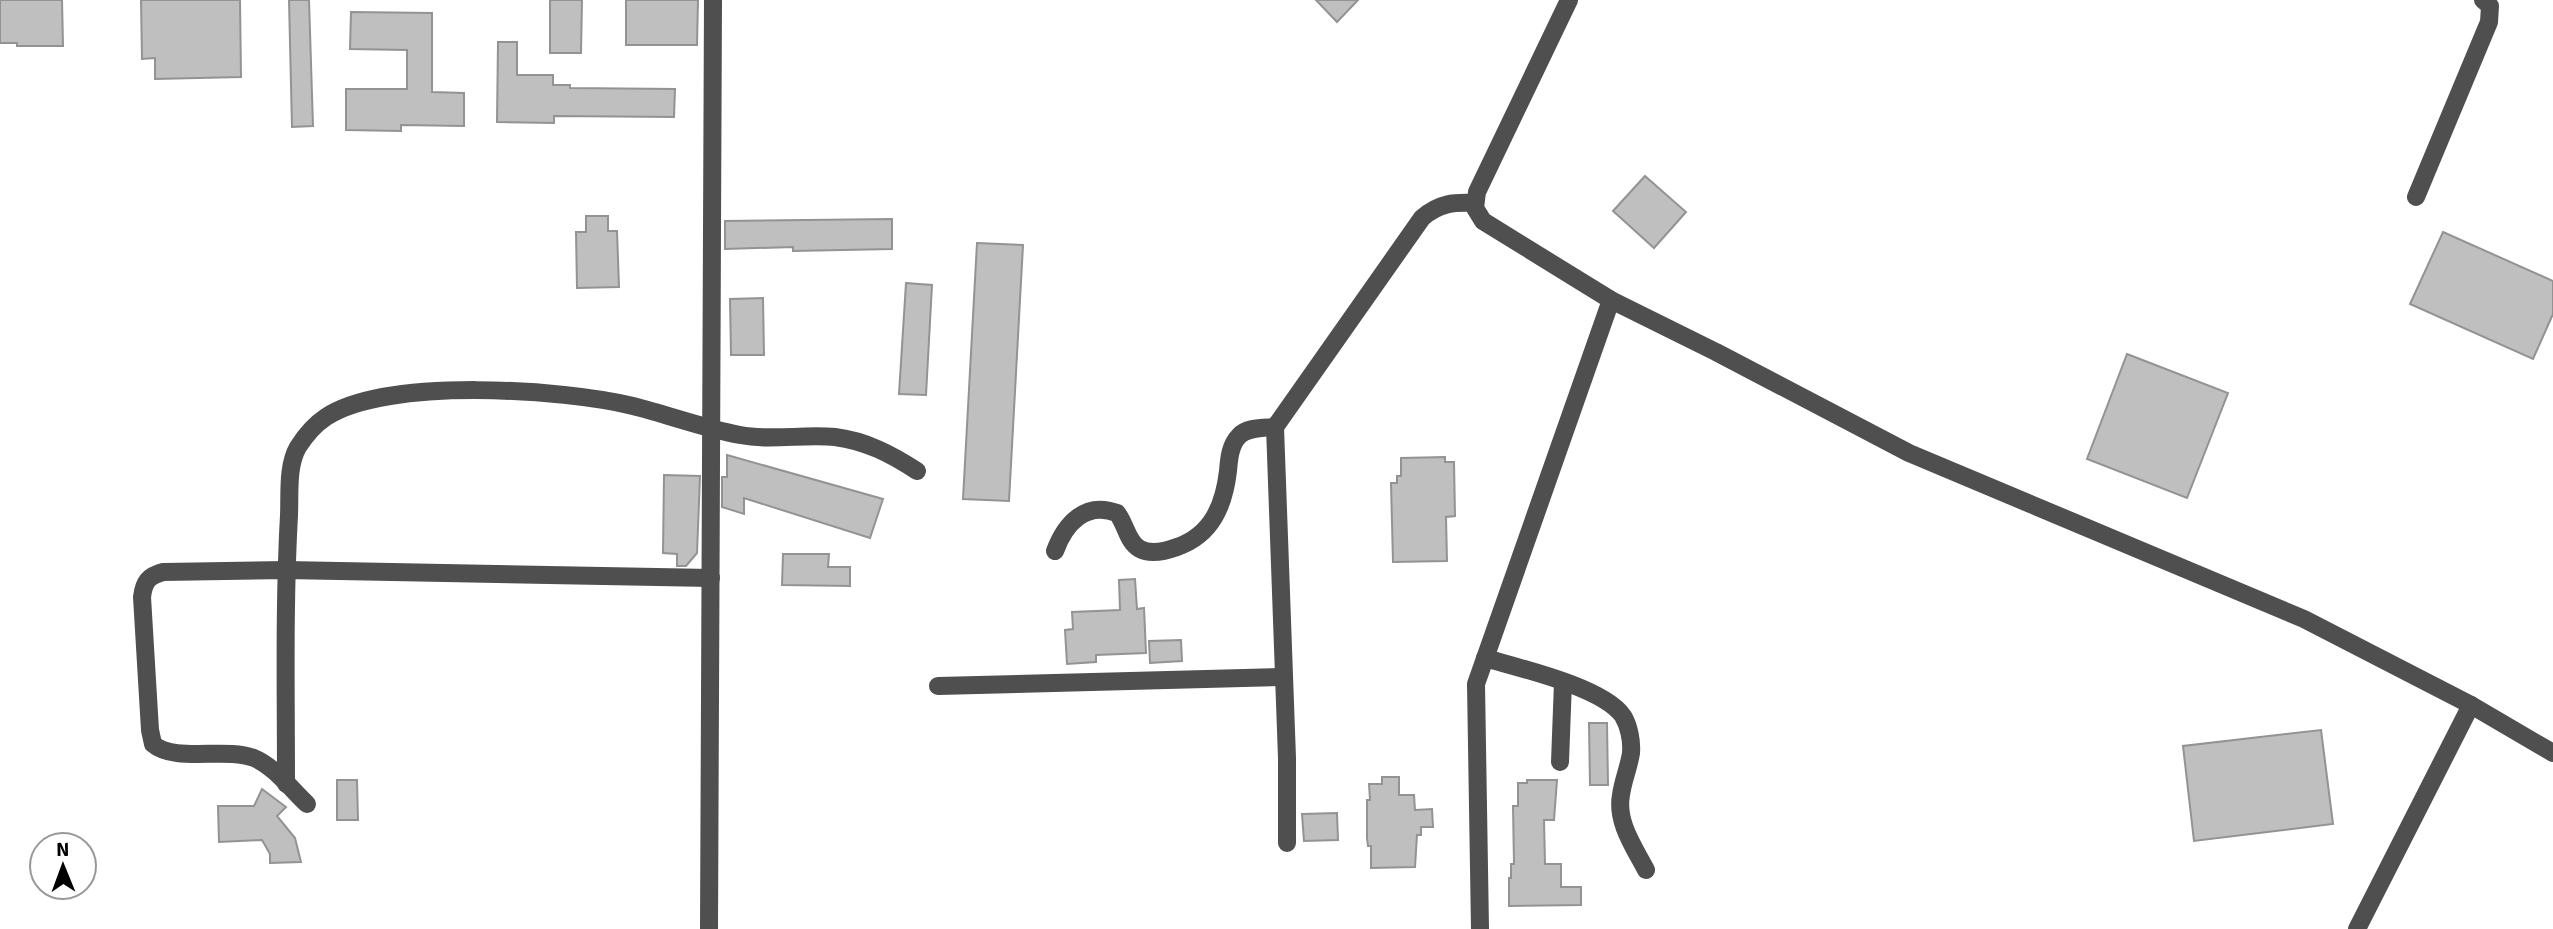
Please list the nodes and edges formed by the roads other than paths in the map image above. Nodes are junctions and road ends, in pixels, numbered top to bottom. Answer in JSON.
{"nodes":[{"id":1,"x":713,"y":0,"type":"edge"},
{"id":2,"x":1569,"y":0,"type":"edge"},
{"id":3,"x":2483,"y":0,"type":"edge"},
{"id":4,"x":2416,"y":197,"type":"dead end"},
{"id":5,"x":1475,"y":203,"type":"junction"},
{"id":6,"x":1611,"y":300,"type":"junction"},
{"id":7,"x":1275,"y":426,"type":"junction"},
{"id":8,"x":713,"y":429,"type":"junction"},
{"id":9,"x":917,"y":471,"type":"dead end"},
{"id":10,"x":1055,"y":551,"type":"dead end"},
{"id":11,"x":286,"y":570,"type":"junction"},
{"id":12,"x":710,"y":578,"type":"junction"},
{"id":13,"x":1485,"y":658,"type":"junction"},
{"id":14,"x":1284,"y":677,"type":"junction"},
{"id":15,"x":1563,"y":682,"type":"junction"},
{"id":16,"x":938,"y":686,"type":"dead end"},
{"id":17,"x":2471,"y":705,"type":"junction"},
{"id":18,"x":2553,"y":753,"type":"edge"},
{"id":19,"x":1560,"y":762,"type":"dead end"},
{"id":20,"x":286,"y":784,"type":"junction"},
{"id":21,"x":307,"y":804,"type":"dead end"},
{"id":22,"x":1287,"y":843,"type":"dead end"},
{"id":23,"x":1646,"y":870,"type":"dead end"},
{"id":24,"x":709,"y":929,"type":"edge"},
{"id":25,"x":1480,"y":929,"type":"edge"},
{"id":26,"x":2357,"y":929,"type":"edge"}],
"edges":[{"from":1,"to":8,"type":"street"},
{"from":2,"to":5,"type":"street"},
{"from":3,"to":4,"type":"street"},
{"from":5,"to":6,"type":"street"},
{"from":5,"to":7,"type":"street"},
{"from":6,"to":13,"type":"street"},
{"from":6,"to":17,"type":"street"},
{"from":7,"to":10,"type":"street"},
{"from":7,"to":14,"type":"street"},
{"from":8,"to":9,"type":"street"},
{"from":8,"to":11,"type":"street"},
{"from":8,"to":12,"type":"street"},
{"from":11,"to":12,"type":"street"},
{"from":11,"to":20,"type":"street"},
{"from":11,"to":20,"type":"street"},
{"from":12,"to":24,"type":"street"},
{"from":13,"to":15,"type":"street"},
{"from":13,"to":25,"type":"street"},
{"from":14,"to":16,"type":"street"},
{"from":14,"to":22,"type":"street"},
{"from":15,"to":19,"type":"street"},
{"from":15,"to":23,"type":"street"},
{"from":17,"to":18,"type":"street"},
{"from":17,"to":26,"type":"street"},
{"from":20,"to":21,"type":"street"}]}
